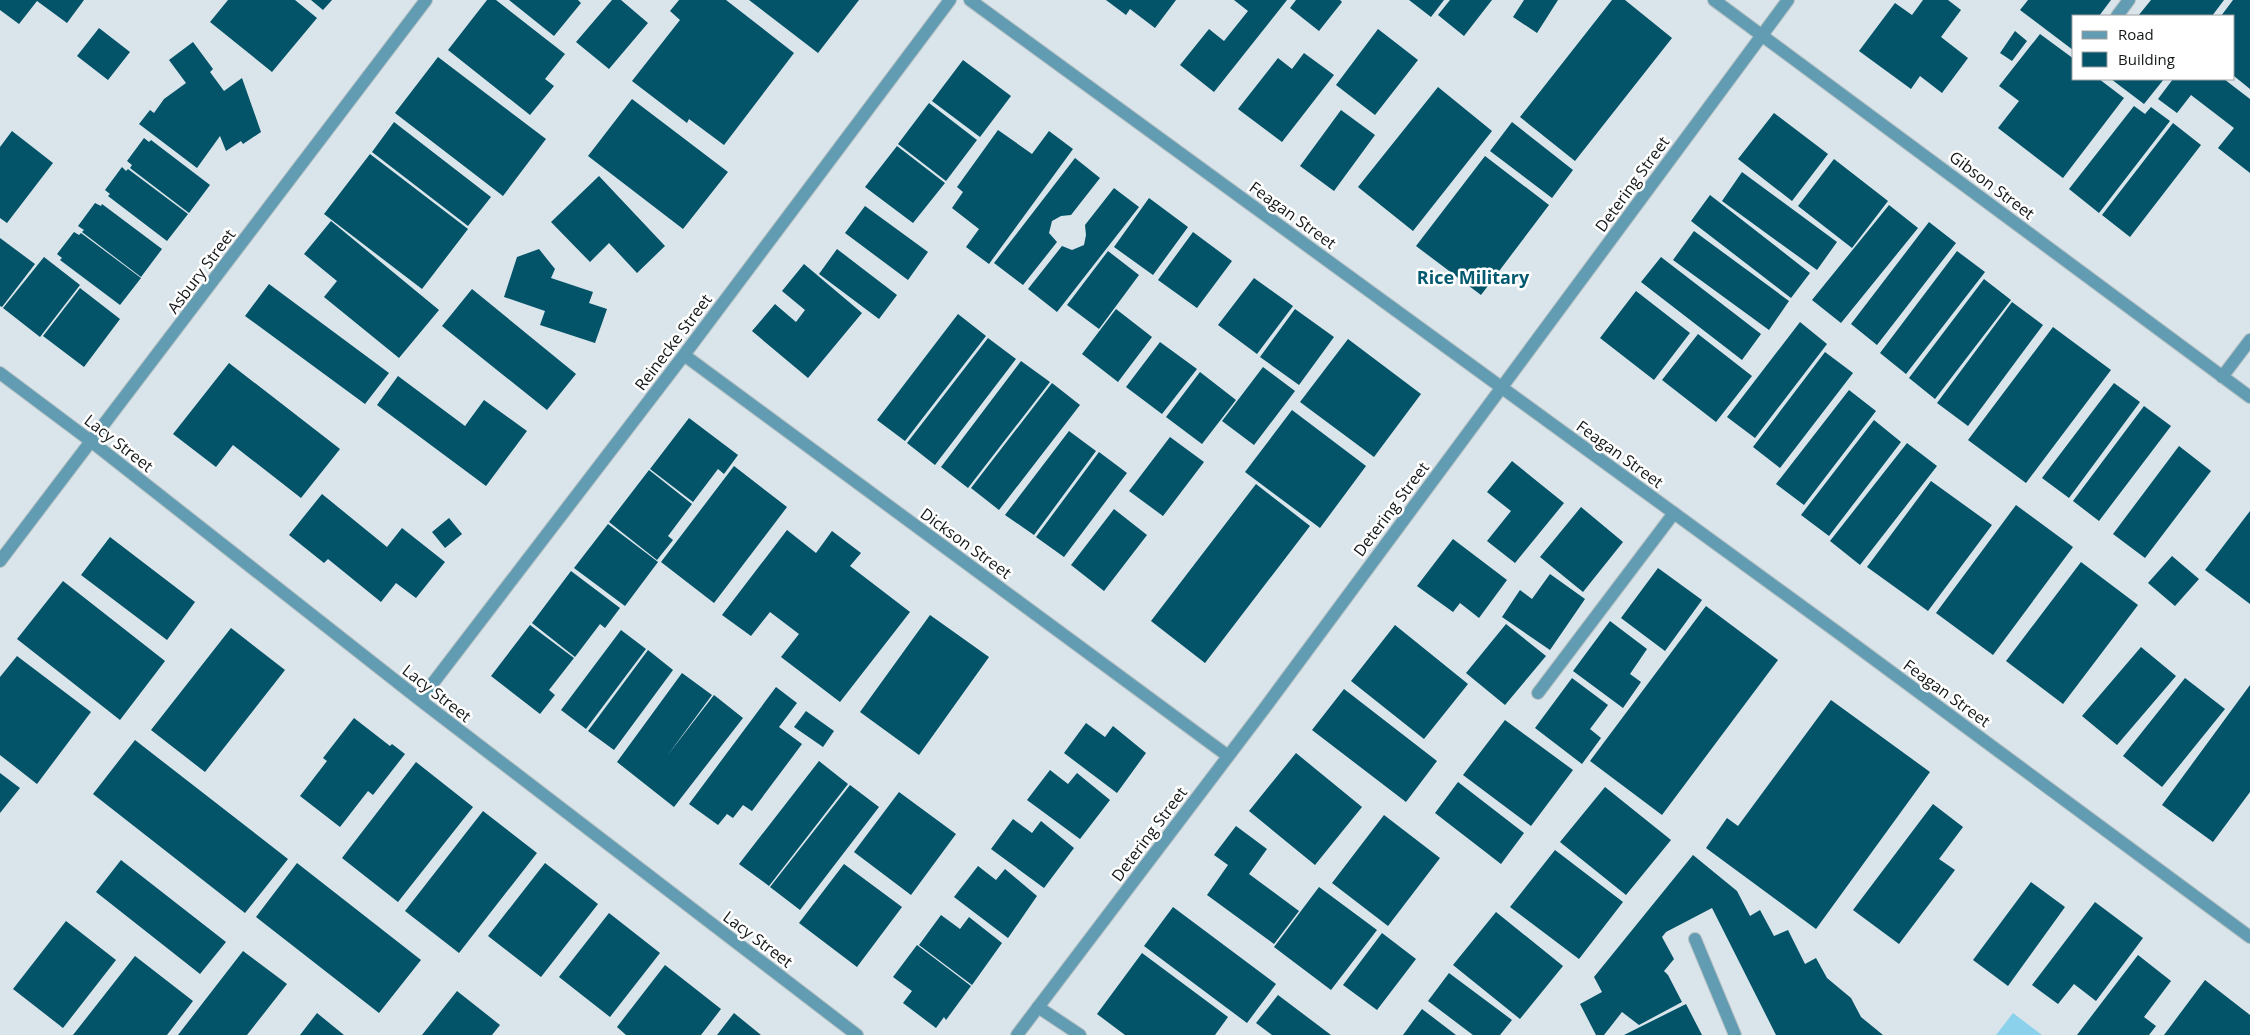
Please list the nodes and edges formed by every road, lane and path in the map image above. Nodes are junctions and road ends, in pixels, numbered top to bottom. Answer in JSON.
{"nodes":[{"id":1,"x":426,"y":0,"type":"edge"},
{"id":2,"x":950,"y":0,"type":"edge"},
{"id":3,"x":970,"y":0,"type":"edge"},
{"id":4,"x":1714,"y":0,"type":"edge"},
{"id":5,"x":1788,"y":0,"type":"edge"},
{"id":6,"x":2129,"y":0,"type":"edge"},
{"id":7,"x":2118,"y":15,"type":"edge"},
{"id":8,"x":1762,"y":34,"type":"junction"},
{"id":9,"x":2250,"y":340,"type":"edge"},
{"id":10,"x":684,"y":355,"type":"junction"},
{"id":11,"x":0,"y":373,"type":"edge"},
{"id":12,"x":2222,"y":377,"type":"junction"},
{"id":13,"x":1502,"y":388,"type":"junction"},
{"id":14,"x":2250,"y":398,"type":"edge"},
{"id":15,"x":92,"y":442,"type":"junction"},
{"id":16,"x":1674,"y":513,"type":"junction"},
{"id":17,"x":0,"y":562,"type":"edge"},
{"id":18,"x":1538,"y":693,"type":"dead end"},
{"id":19,"x":420,"y":700,"type":"junction"},
{"id":20,"x":1228,"y":756,"type":"junction"},
{"id":21,"x":2250,"y":937,"type":"edge"},
{"id":22,"x":1695,"y":939,"type":"dead end"},
{"id":23,"x":1038,"y":1007,"type":"junction"},
{"id":24,"x":857,"y":1035,"type":"edge"},
{"id":25,"x":1017,"y":1035,"type":"edge"},
{"id":26,"x":1080,"y":1035,"type":"edge"},
{"id":27,"x":1735,"y":1035,"type":"edge"}],
"edges":[{"from":1,"to":15,"type":"street","name":"Asbury Street"},
{"from":2,"to":10,"type":"street","name":"Reinecke Street"},
{"from":3,"to":13,"type":"street","name":"Feagan Street"},
{"from":4,"to":8,"type":"street","name":"Gibson Street"},
{"from":5,"to":8,"type":"street","name":"Detering Street"},
{"from":6,"to":7,"type":"street"},
{"from":8,"to":12,"type":"street","name":"Gibson Street"},
{"from":8,"to":13,"type":"street","name":"Detering Street"},
{"from":9,"to":12,"type":"street"},
{"from":10,"to":19,"type":"street","name":"Reinecke Street"},
{"from":10,"to":20,"type":"street","name":"Dickson Street"},
{"from":11,"to":15,"type":"street","name":"Lacy Street"},
{"from":12,"to":14,"type":"street","name":"Gibson Street"},
{"from":13,"to":16,"type":"street","name":"Feagan Street"},
{"from":13,"to":20,"type":"street","name":"Detering Street"},
{"from":15,"to":17,"type":"street","name":"Asbury Street"},
{"from":15,"to":19,"type":"street","name":"Lacy Street"},
{"from":16,"to":18,"type":"street"},
{"from":16,"to":21,"type":"street","name":"Feagan Street"},
{"from":19,"to":24,"type":"street","name":"Lacy Street"},
{"from":20,"to":23,"type":"street","name":"Detering Street"},
{"from":22,"to":27,"type":"street"},
{"from":23,"to":25,"type":"street","name":"Detering Street"},
{"from":23,"to":26,"type":"street"}]}
